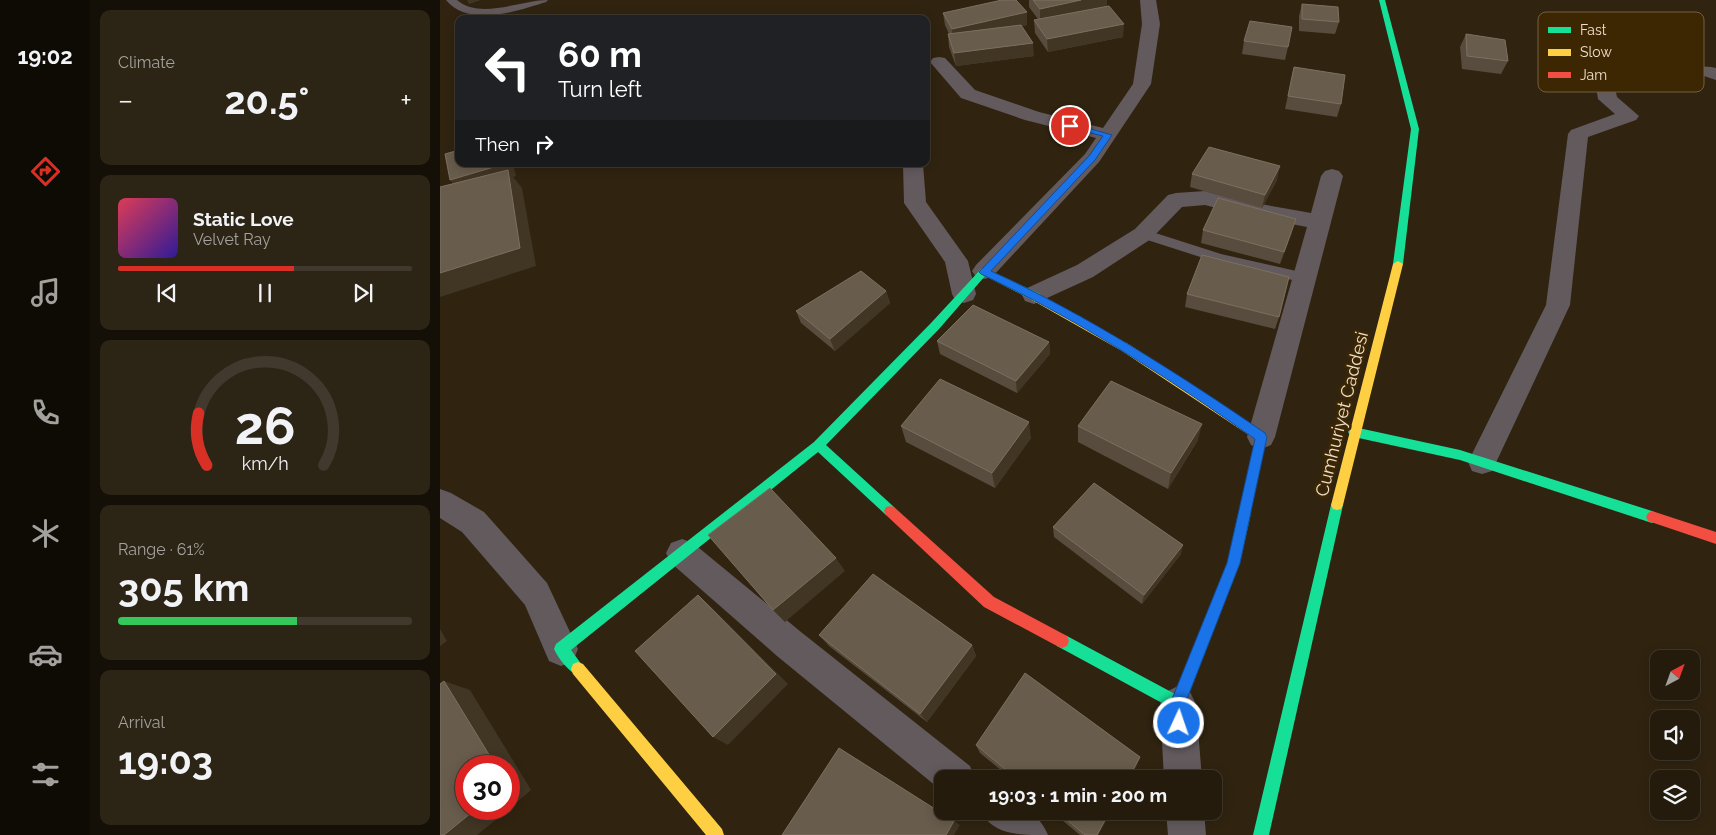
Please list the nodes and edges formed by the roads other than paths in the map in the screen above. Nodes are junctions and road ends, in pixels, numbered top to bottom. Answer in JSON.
{"nodes":[{"id":1,"x":451,"y":0,"type":"edge"},
{"id":2,"x":543,"y":0,"type":"edge"},
{"id":3,"x":1148,"y":0,"type":"edge"},
{"id":4,"x":1382,"y":0,"type":"edge"},
{"id":5,"x":940,"y":62,"type":"dead end"},
{"id":6,"x":1607,"y":92,"type":"edge"},
{"id":7,"x":1108,"y":135,"type":"junction"},
{"id":8,"x":913,"y":167,"type":"edge"},
{"id":9,"x":1332,"y":176,"type":"dead end"},
{"id":10,"x":1318,"y":222,"type":"junction"},
{"id":11,"x":1142,"y":234,"type":"junction"},
{"id":12,"x":984,"y":272,"type":"junction"},
{"id":13,"x":1305,"y":278,"type":"junction"},
{"id":14,"x":964,"y":294,"type":"junction"},
{"id":15,"x":1034,"y":295,"type":"junction"},
{"id":16,"x":1354,"y":432,"type":"junction"},
{"id":17,"x":1261,"y":437,"type":"junction"},
{"id":18,"x":818,"y":445,"type":"junction"},
{"id":19,"x":1482,"y":462,"type":"junction"},
{"id":20,"x":440,"y":502,"type":"edge"},
{"id":21,"x":1716,"y":538,"type":"edge"},
{"id":22,"x":682,"y":552,"type":"junction"},
{"id":23,"x":561,"y":649,"type":"junction"},
{"id":24,"x":1178,"y":704,"type":"junction"},
{"id":25,"x":946,"y":770,"type":"edge"},
{"id":26,"x":1182,"y":770,"type":"edge"},
{"id":27,"x":1010,"y":820,"type":"edge"},
{"id":28,"x":1186,"y":820,"type":"edge"},
{"id":29,"x":716,"y":835,"type":"edge"},
{"id":30,"x":1029,"y":835,"type":"edge"},
{"id":31,"x":1187,"y":835,"type":"edge"},
{"id":32,"x":1261,"y":835,"type":"edge"}],
"edges":[{"from":1,"to":2,"type":"lane"},
{"from":3,"to":7,"type":"street"},
{"from":4,"to":16,"type":"street","name":"Cumhuriyet Caddesi"},
{"from":5,"to":7,"type":"street"},
{"from":6,"to":19,"type":"street"},
{"from":7,"to":12,"type":"street"},
{"from":8,"to":14,"type":"street"},
{"from":9,"to":10,"type":"street"},
{"from":10,"to":11,"type":"street"},
{"from":10,"to":13,"type":"street"},
{"from":11,"to":13,"type":"lane"},
{"from":11,"to":15,"type":"street"},
{"from":12,"to":14,"type":"street"},
{"from":12,"to":15,"type":"street"},
{"from":13,"to":17,"type":"street"},
{"from":14,"to":18,"type":"street"},
{"from":15,"to":17,"type":"street"},
{"from":16,"to":19,"type":"street"},
{"from":16,"to":32,"type":"street","name":"Cumhuriyet Caddesi"},
{"from":17,"to":24,"type":"street"},
{"from":18,"to":22,"type":"street"},
{"from":18,"to":24,"type":"street"},
{"from":19,"to":21,"type":"street"},
{"from":20,"to":23,"type":"street"},
{"from":22,"to":23,"type":"street"},
{"from":22,"to":25,"type":"street"},
{"from":23,"to":29,"type":"street"},
{"from":24,"to":26,"type":"street"},
{"from":27,"to":30,"type":"street"},
{"from":28,"to":31,"type":"street"}]}
